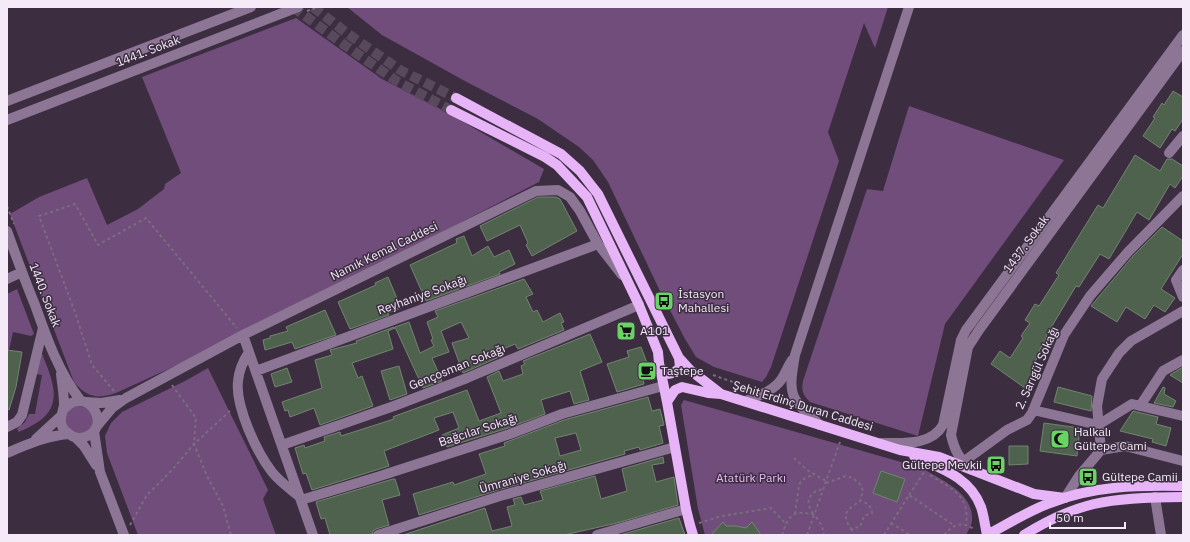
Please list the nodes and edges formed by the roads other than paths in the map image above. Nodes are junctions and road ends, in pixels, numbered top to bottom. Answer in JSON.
{"nodes":[{"id":1,"x":251,"y":7,"type":"edge"},
{"id":2,"x":298,"y":7,"type":"edge"},
{"id":3,"x":909,"y":7,"type":"edge"},
{"id":4,"x":238,"y":10,"type":"edge"},
{"id":5,"x":1183,"y":34,"type":"edge"},
{"id":6,"x":1183,"y":51,"type":"edge"},
{"id":7,"x":456,"y":98,"type":"tunnel mouth"},
{"id":8,"x":7,"y":101,"type":"edge"},
{"id":9,"x":451,"y":110,"type":"tunnel mouth"},
{"id":10,"x":7,"y":120,"type":"edge"},
{"id":11,"x":1183,"y":136,"type":"edge"},
{"id":12,"x":1169,"y":153,"type":"dead end"},
{"id":13,"x":1183,"y":196,"type":"edge"},
{"id":14,"x":11,"y":230,"type":"edge"},
{"id":15,"x":598,"y":244,"type":"junction"},
{"id":16,"x":1183,"y":270,"type":"edge"},
{"id":17,"x":22,"y":272,"type":"junction"},
{"id":18,"x":7,"y":279,"type":"edge"},
{"id":19,"x":629,"y":284,"type":"junction"},
{"id":20,"x":1183,"y":297,"type":"edge"},
{"id":21,"x":639,"y":305,"type":"junction"},
{"id":22,"x":1183,"y":311,"type":"edge"},
{"id":23,"x":43,"y":328,"type":"junction"},
{"id":24,"x":243,"y":335,"type":"junction"},
{"id":25,"x":249,"y":352,"type":"junction"},
{"id":26,"x":795,"y":355,"type":"junction"},
{"id":27,"x":679,"y":358,"type":"junction"},
{"id":28,"x":1183,"y":360,"type":"edge"},
{"id":29,"x":659,"y":363,"type":"junction"},
{"id":30,"x":60,"y":368,"type":"junction"},
{"id":31,"x":256,"y":371,"type":"junction"},
{"id":32,"x":663,"y":386,"type":"junction"},
{"id":33,"x":721,"y":394,"type":"junction"},
{"id":34,"x":126,"y":398,"type":"junction"},
{"id":35,"x":746,"y":401,"type":"junction"},
{"id":36,"x":83,"y":402,"type":"junction"},
{"id":37,"x":667,"y":402,"type":"junction"},
{"id":38,"x":1140,"y":406,"type":"junction"},
{"id":39,"x":1033,"y":410,"type":"junction"},
{"id":40,"x":62,"y":413,"type":"junction"},
{"id":41,"x":1183,"y":416,"type":"edge"},
{"id":42,"x":820,"y":425,"type":"junction"},
{"id":43,"x":1098,"y":425,"type":"junction"},
{"id":44,"x":7,"y":427,"type":"edge"},
{"id":45,"x":95,"y":428,"type":"junction"},
{"id":46,"x":72,"y":436,"type":"junction"},
{"id":47,"x":33,"y":442,"type":"junction"},
{"id":48,"x":879,"y":442,"type":"junction"},
{"id":49,"x":282,"y":445,"type":"junction"},
{"id":50,"x":675,"y":447,"type":"junction"},
{"id":51,"x":900,"y":450,"type":"junction"},
{"id":52,"x":1101,"y":450,"type":"junction"},
{"id":53,"x":7,"y":453,"type":"edge"},
{"id":54,"x":1183,"y":461,"type":"edge"},
{"id":55,"x":963,"y":462,"type":"junction"},
{"id":56,"x":972,"y":470,"type":"junction"},
{"id":57,"x":100,"y":472,"type":"junction"},
{"id":58,"x":1183,"y":486,"type":"edge"},
{"id":59,"x":1155,"y":497,"type":"junction"},
{"id":60,"x":1183,"y":497,"type":"edge"},
{"id":61,"x":300,"y":498,"type":"junction"},
{"id":62,"x":1065,"y":498,"type":"junction"},
{"id":63,"x":686,"y":509,"type":"junction"},
{"id":64,"x":692,"y":530,"type":"edge"},
{"id":65,"x":124,"y":535,"type":"edge"},
{"id":66,"x":313,"y":535,"type":"edge"},
{"id":67,"x":378,"y":535,"type":"edge"},
{"id":68,"x":597,"y":535,"type":"edge"},
{"id":69,"x":987,"y":535,"type":"edge"},
{"id":70,"x":1024,"y":535,"type":"edge"},
{"id":71,"x":1161,"y":535,"type":"edge"}],
"edges":[{"from":1,"to":4,"type":"street","name":"1441. Sokak"},
{"from":2,"to":10,"type":"street","name":"1441. Sokak"},
{"from":3,"to":26,"type":"street"},
{"from":4,"to":8,"type":"street","name":"1441. Sokak"},
{"from":5,"to":48,"type":"street"},
{"from":6,"to":55,"type":"street","name":"1437. Sokak"},
{"from":7,"to":27,"type":"main road","name":"Şehit Erdinç Duran Caddesi"},
{"from":9,"to":19,"type":"main road"},
{"from":11,"to":12,"type":"street"},
{"from":13,"to":39,"type":"street","name":"2. Sarıgül Sokağı"},
{"from":14,"to":17,"type":"street","name":"1440. Sokak"},
{"from":15,"to":19,"type":"street"},
{"from":15,"to":24,"type":"street","name":"Namık Kemal Caddesi"},
{"from":15,"to":31,"type":"street","name":"Reyhaniye Sokağı"},
{"from":16,"to":20,"type":"street"},
{"from":17,"to":18,"type":"street"},
{"from":17,"to":23,"type":"street","name":"1440. Sokak"},
{"from":19,"to":21,"type":"main road"},
{"from":21,"to":29,"type":"main road"},
{"from":21,"to":49,"type":"street","name":"Gençosman Sokağı"},
{"from":22,"to":43,"type":"street"},
{"from":23,"to":30,"type":"street","name":"1440. Sokak"},
{"from":23,"to":44,"type":"street"},
{"from":24,"to":25,"type":"street"},
{"from":24,"to":34,"type":"street","name":"Namık Kemal Caddesi"},
{"from":25,"to":31,"type":"street"},
{"from":25,"to":61,"type":"street"},
{"from":26,"to":35,"type":"street"},
{"from":26,"to":42,"type":"street"},
{"from":27,"to":29,"type":"main road"},
{"from":27,"to":33,"type":"main road","name":"Şehit Erdinç Duran Caddesi"},
{"from":28,"to":38,"type":"street"},
{"from":29,"to":32,"type":"main road"},
{"from":30,"to":36,"type":"street"},
{"from":30,"to":40,"type":"street"},
{"from":31,"to":49,"type":"street"},
{"from":32,"to":37,"type":"main road"},
{"from":32,"to":61,"type":"street","name":"Bağcılar Sokağı"},
{"from":33,"to":35,"type":"main road","name":"Şehit Erdinç Duran Caddesi"},
{"from":33,"to":37,"type":"main road"},
{"from":34,"to":36,"type":"street"},
{"from":34,"to":45,"type":"street"},
{"from":35,"to":42,"type":"main road","name":"Şehit Erdinç Duran Caddesi"},
{"from":36,"to":40,"type":"street"},
{"from":36,"to":45,"type":"street"},
{"from":37,"to":50,"type":"main road"},
{"from":38,"to":41,"type":"street"},
{"from":38,"to":43,"type":"street"},
{"from":39,"to":43,"type":"street"},
{"from":39,"to":55,"type":"street","name":"2. Sarıgül Sokağı"},
{"from":40,"to":46,"type":"street"},
{"from":40,"to":47,"type":"street"},
{"from":42,"to":48,"type":"main road","name":"Şehit Erdinç Duran Caddesi"},
{"from":43,"to":52,"type":"street"},
{"from":45,"to":46,"type":"street"},
{"from":45,"to":57,"type":"street"},
{"from":46,"to":47,"type":"street"},
{"from":46,"to":57,"type":"street"},
{"from":47,"to":53,"type":"street"},
{"from":48,"to":51,"type":"main road","name":"Şehit Erdinç Duran Caddesi"},
{"from":49,"to":61,"type":"street"},
{"from":50,"to":63,"type":"main road"},
{"from":50,"to":67,"type":"street","name":"Ümraniye Sokağı"},
{"from":51,"to":56,"type":"main road","name":"Şehit Erdinç Duran Caddesi"},
{"from":51,"to":69,"type":"main road"},
{"from":52,"to":54,"type":"street"},
{"from":52,"to":62,"type":"street"},
{"from":55,"to":56,"type":"street","name":"1437. Sokak"},
{"from":56,"to":62,"type":"main road","name":"Şehit Erdinç Duran Caddesi"},
{"from":57,"to":65,"type":"street"},
{"from":58,"to":62,"type":"main road"},
{"from":59,"to":60,"type":"main road"},
{"from":59,"to":70,"type":"main road"},
{"from":59,"to":71,"type":"street"},
{"from":61,"to":66,"type":"street"},
{"from":62,"to":69,"type":"main road"},
{"from":63,"to":64,"type":"main road"},
{"from":63,"to":68,"type":"street"}]}
